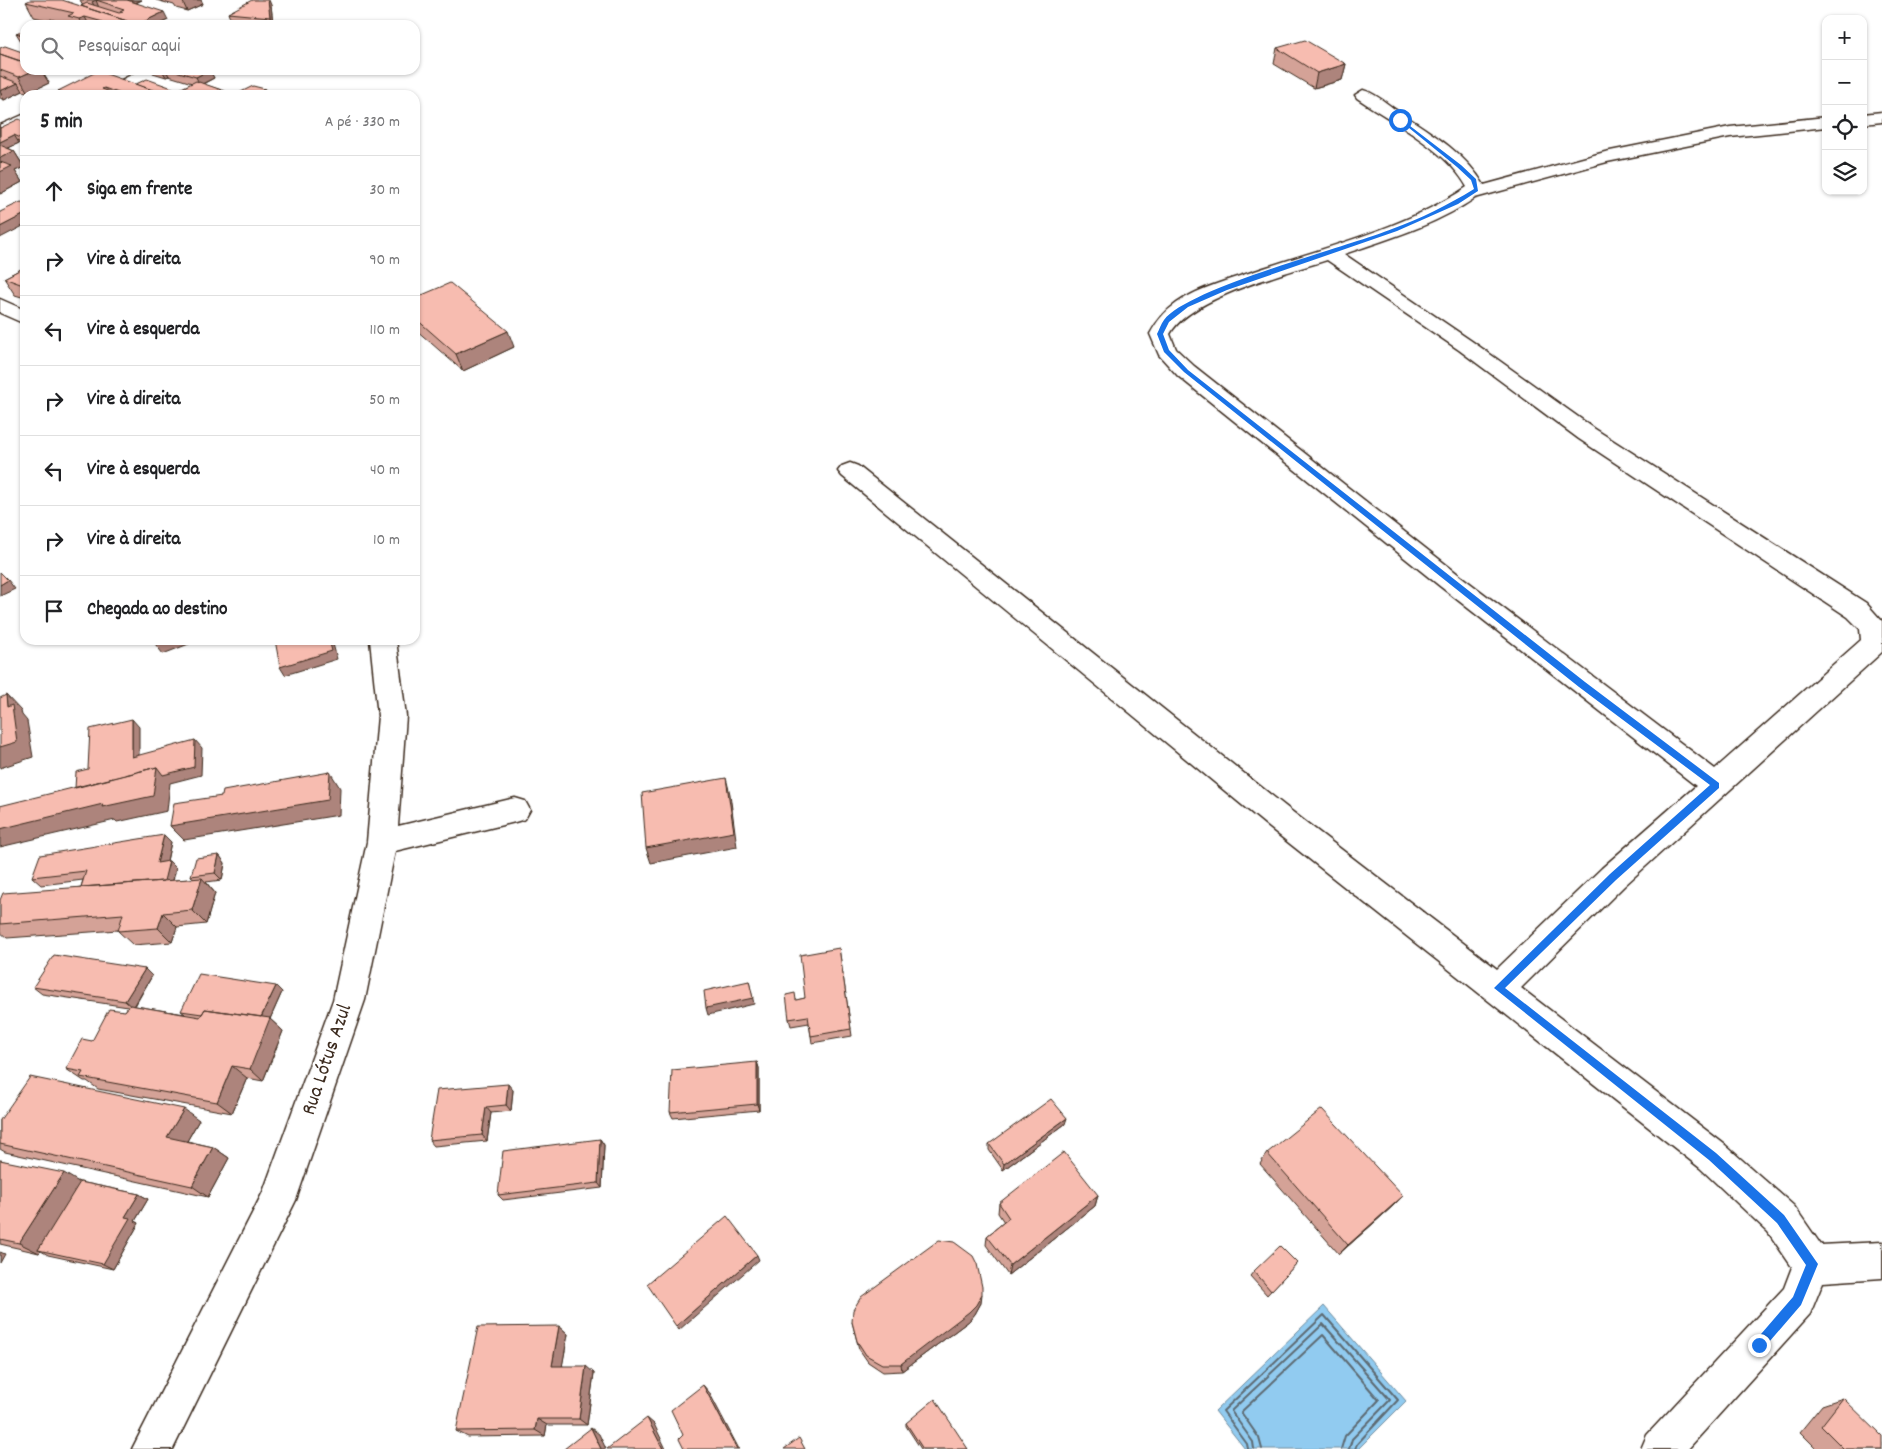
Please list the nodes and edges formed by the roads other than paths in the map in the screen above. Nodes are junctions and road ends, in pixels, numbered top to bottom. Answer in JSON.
{"nodes":[{"id":1,"x":116,"y":75,"type":"edge"},
{"id":2,"x":85,"y":90,"type":"edge"},
{"id":3,"x":1362,"y":95,"type":"dead end"},
{"id":4,"x":1882,"y":117,"type":"edge"},
{"id":5,"x":1867,"y":119,"type":"edge"},
{"id":6,"x":20,"y":121,"type":"edge"},
{"id":7,"x":1822,"y":122,"type":"edge"},
{"id":8,"x":0,"y":131,"type":"edge"},
{"id":9,"x":1471,"y":194,"type":"junction"},
{"id":10,"x":1328,"y":252,"type":"junction"},
{"id":11,"x":0,"y":305,"type":"edge"},
{"id":12,"x":20,"y":315,"type":"edge"},
{"id":13,"x":850,"y":471,"type":"dead end"},
{"id":14,"x":384,"y":645,"type":"edge"},
{"id":15,"x":1716,"y":785,"type":"junction"},
{"id":16,"x":515,"y":810,"type":"dead end"},
{"id":17,"x":382,"y":842,"type":"junction"},
{"id":18,"x":1499,"y":988,"type":"junction"},
{"id":19,"x":1882,"y":1260,"type":"edge"},
{"id":20,"x":1812,"y":1264,"type":"junction"},
{"id":21,"x":152,"y":1449,"type":"edge"},
{"id":22,"x":1661,"y":1449,"type":"edge"}],
"edges":[{"from":1,"to":2,"type":"street"},
{"from":3,"to":9,"type":"street"},
{"from":4,"to":5,"type":"street"},
{"from":6,"to":8,"type":"street"},
{"from":7,"to":9,"type":"street"},
{"from":9,"to":10,"type":"street"},
{"from":10,"to":15,"type":"street"},
{"from":10,"to":15,"type":"street"},
{"from":11,"to":12,"type":"street"},
{"from":13,"to":18,"type":"street"},
{"from":14,"to":17,"type":"street","name":"Rua Lótus Azul"},
{"from":15,"to":18,"type":"street"},
{"from":16,"to":17,"type":"street"},
{"from":17,"to":21,"type":"street","name":"Rua Lótus Azul"},
{"from":18,"to":20,"type":"street"},
{"from":19,"to":20,"type":"street"},
{"from":20,"to":22,"type":"street"}]}
